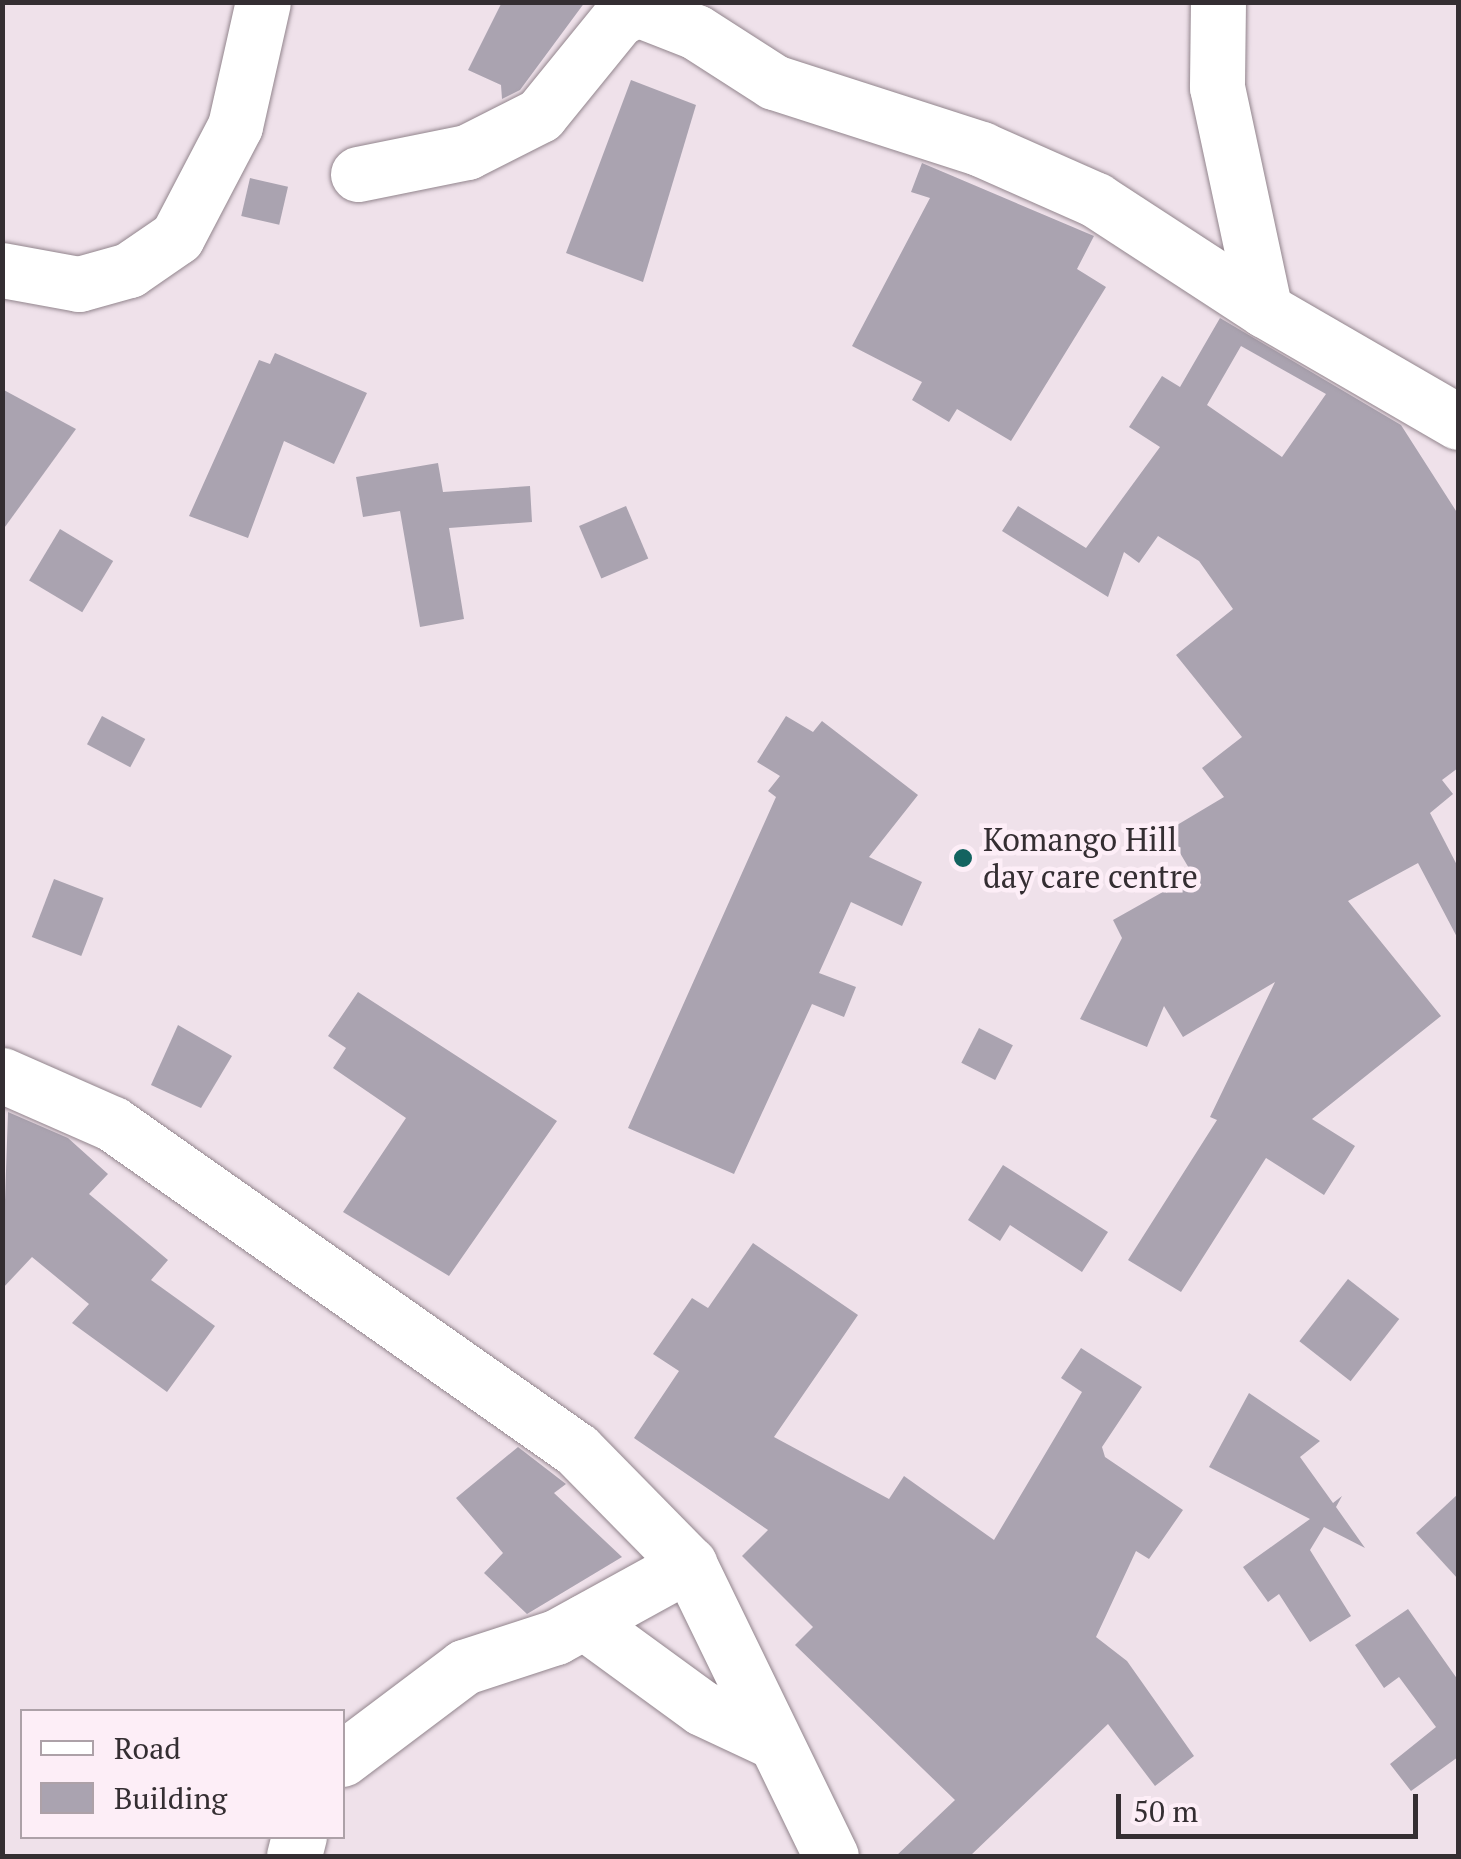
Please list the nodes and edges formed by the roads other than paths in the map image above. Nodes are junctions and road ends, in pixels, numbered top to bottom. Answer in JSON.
{"nodes":[{"id":1,"x":263,"y":2,"type":"edge"},
{"id":2,"x":1218,"y":2,"type":"edge"},
{"id":3,"x":639,"y":6,"type":"edge"},
{"id":4,"x":358,"y":174,"type":"dead end"},
{"id":5,"x":2,"y":270,"type":"edge"},
{"id":6,"x":1265,"y":310,"type":"junction"},
{"id":7,"x":1458,"y":422,"type":"edge"},
{"id":8,"x":2,"y":1075,"type":"edge"},
{"id":9,"x":689,"y":1564,"type":"junction"},
{"id":10,"x":584,"y":1622,"type":"junction"},
{"id":11,"x":770,"y":1740,"type":"junction"},
{"id":12,"x":345,"y":1758,"type":"edge"},
{"id":13,"x":832,"y":1856,"type":"edge"}],
"edges":[{"from":1,"to":5,"type":"street"},
{"from":2,"to":6,"type":"street"},
{"from":3,"to":4,"type":"street"},
{"from":3,"to":6,"type":"street"},
{"from":6,"to":7,"type":"street"},
{"from":8,"to":9,"type":"street"},
{"from":9,"to":10,"type":"street"},
{"from":9,"to":11,"type":"street"},
{"from":10,"to":11,"type":"street"},
{"from":10,"to":12,"type":"street"},
{"from":11,"to":13,"type":"street"}]}
